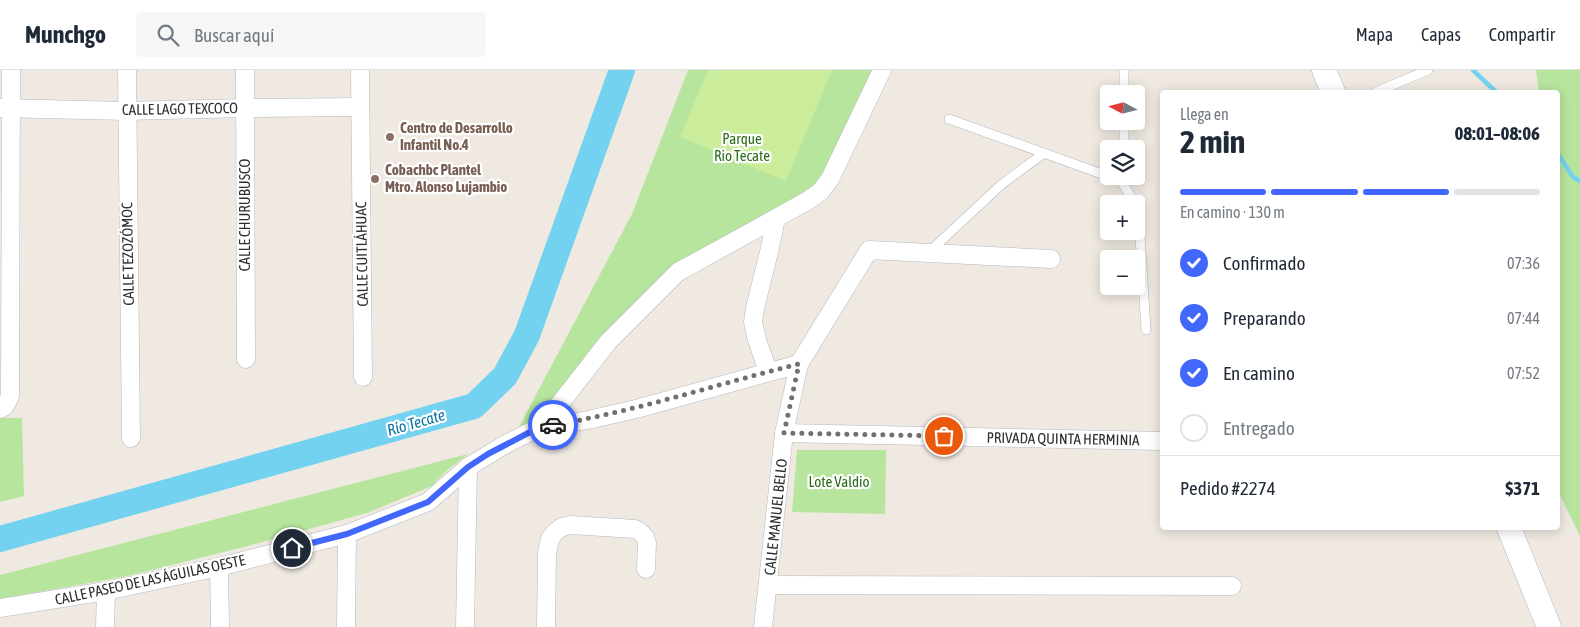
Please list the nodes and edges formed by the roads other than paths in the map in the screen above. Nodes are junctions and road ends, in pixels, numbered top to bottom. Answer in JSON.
{"nodes":[{"id":1,"x":10,"y":70,"type":"edge"},
{"id":2,"x":127,"y":70,"type":"edge"},
{"id":3,"x":245,"y":70,"type":"edge"},
{"id":4,"x":360,"y":70,"type":"edge"},
{"id":5,"x":882,"y":70,"type":"edge"},
{"id":6,"x":1124,"y":70,"type":"edge"},
{"id":7,"x":1324,"y":70,"type":"edge"},
{"id":8,"x":1428,"y":70,"type":"edge"},
{"id":9,"x":1124,"y":85,"type":"edge"},
{"id":10,"x":1332,"y":90,"type":"edge"},
{"id":11,"x":1381,"y":90,"type":"edge"},
{"id":12,"x":360,"y":107,"type":"junction"},
{"id":13,"x":5,"y":108,"type":"edge"},
{"id":14,"x":245,"y":108,"type":"junction"},
{"id":15,"x":126,"y":111,"type":"junction"},
{"id":16,"x":949,"y":119,"type":"dead end"},
{"id":17,"x":1044,"y":153,"type":"junction"},
{"id":18,"x":1100,"y":173,"type":"edge"},
{"id":19,"x":776,"y":218,"type":"junction"},
{"id":20,"x":1140,"y":240,"type":"edge"},
{"id":21,"x":928,"y":253,"type":"junction"},
{"id":22,"x":1051,"y":259,"type":"dead end"},
{"id":23,"x":1146,"y":330,"type":"dead end"},
{"id":24,"x":246,"y":359,"type":"dead end"},
{"id":25,"x":799,"y":364,"type":"junction"},
{"id":26,"x":768,"y":371,"type":"junction"},
{"id":27,"x":363,"y":377,"type":"dead end"},
{"id":28,"x":2,"y":408,"type":"edge"},
{"id":29,"x":541,"y":428,"type":"junction"},
{"id":30,"x":784,"y":433,"type":"junction"},
{"id":31,"x":130,"y":438,"type":"dead end"},
{"id":32,"x":1160,"y":441,"type":"edge"},
{"id":33,"x":468,"y":467,"type":"junction"},
{"id":34,"x":1510,"y":530,"type":"edge"},
{"id":35,"x":347,"y":534,"type":"junction"},
{"id":36,"x":219,"y":567,"type":"junction"},
{"id":37,"x":646,"y":569,"type":"dead end"},
{"id":38,"x":768,"y":585,"type":"junction"},
{"id":39,"x":1232,"y":586,"type":"dead end"},
{"id":40,"x":106,"y":591,"type":"junction"},
{"id":41,"x":0,"y":608,"type":"edge"},
{"id":42,"x":106,"y":627,"type":"edge"},
{"id":43,"x":220,"y":627,"type":"edge"},
{"id":44,"x":346,"y":627,"type":"edge"},
{"id":45,"x":466,"y":627,"type":"edge"},
{"id":46,"x":546,"y":627,"type":"edge"},
{"id":47,"x":763,"y":627,"type":"edge"},
{"id":48,"x":1549,"y":627,"type":"edge"}],
"edges":[{"from":1,"to":13,"type":"street"},
{"from":2,"to":15,"type":"street","name":"CALLE TEZOZÓMOC"},
{"from":3,"to":14,"type":"street","name":"CALLE CHURUBUSCO"},
{"from":4,"to":12,"type":"street","name":"CALLE CUITLÁHUAC"},
{"from":5,"to":19,"type":"street"},
{"from":6,"to":9,"type":"lane"},
{"from":7,"to":10,"type":"main road"},
{"from":8,"to":11,"type":"lane"},
{"from":12,"to":14,"type":"street","name":"CALLE LAGO TEXCOCO"},
{"from":12,"to":27,"type":"street","name":"CALLE CUITLÁHUAC"},
{"from":13,"to":15,"type":"street","name":"CALLE LAGO TEXCOCO"},
{"from":13,"to":28,"type":"street"},
{"from":14,"to":15,"type":"street","name":"CALLE LAGO TEXCOCO"},
{"from":14,"to":24,"type":"street","name":"CALLE CHURUBUSCO"},
{"from":15,"to":31,"type":"street","name":"CALLE TEZOZÓMOC"},
{"from":16,"to":17,"type":"lane"},
{"from":17,"to":18,"type":"lane"},
{"from":17,"to":21,"type":"lane"},
{"from":19,"to":26,"type":"street"},
{"from":19,"to":29,"type":"street"},
{"from":20,"to":23,"type":"lane"},
{"from":21,"to":22,"type":"street","name":"CALLE MANUEL BELLO"},
{"from":21,"to":25,"type":"street","name":"CALLE MANUEL BELLO"},
{"from":25,"to":26,"type":"street","name":"CALLE PASEO DE LAS ÁGUILAS OESTE"},
{"from":25,"to":30,"type":"street","name":"CALLE MANUEL BELLO"},
{"from":26,"to":29,"type":"street","name":"CALLE PASEO DE LAS ÁGUILAS OESTE"},
{"from":29,"to":33,"type":"street","name":"CALLE PASEO DE LAS ÁGUILAS OESTE"},
{"from":30,"to":32,"type":"street","name":"PRIVADA QUINTA HERMINIA"},
{"from":30,"to":38,"type":"street","name":"CALLE MANUEL BELLO"},
{"from":33,"to":35,"type":"street","name":"CALLE PASEO DE LAS ÁGUILAS OESTE"},
{"from":33,"to":45,"type":"street"},
{"from":34,"to":48,"type":"main road"},
{"from":35,"to":36,"type":"street","name":"CALLE PASEO DE LAS ÁGUILAS OESTE"},
{"from":35,"to":44,"type":"street"},
{"from":36,"to":40,"type":"street","name":"CALLE PASEO DE LAS ÁGUILAS OESTE"},
{"from":36,"to":43,"type":"street"},
{"from":37,"to":46,"type":"street"},
{"from":38,"to":39,"type":"street"},
{"from":38,"to":47,"type":"street","name":"CALLE MANUEL BELLO"},
{"from":40,"to":41,"type":"street","name":"CALLE PASEO DE LAS ÁGUILAS OESTE"},
{"from":40,"to":42,"type":"street"}]}
